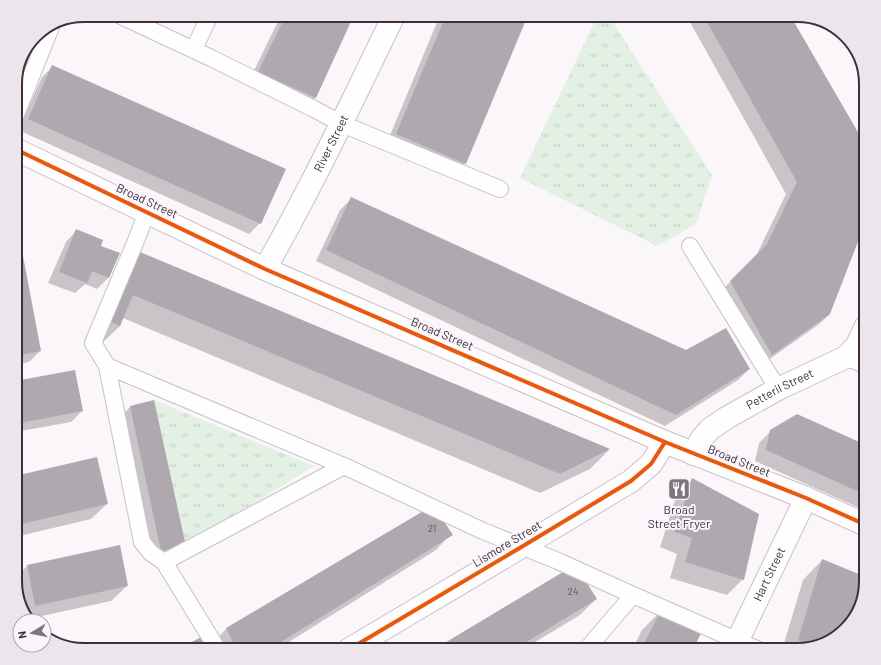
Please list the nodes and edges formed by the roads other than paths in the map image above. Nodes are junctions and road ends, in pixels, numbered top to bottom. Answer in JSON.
{"nodes":[{"id":1,"x":134,"y":22,"type":"edge"},
{"id":2,"x":207,"y":22,"type":"edge"},
{"id":3,"x":391,"y":22,"type":"edge"},
{"id":4,"x":49,"y":33,"type":"edge"},
{"id":5,"x":194,"y":49,"type":"junction"},
{"id":6,"x":22,"y":100,"type":"edge"},
{"id":7,"x":342,"y":124,"type":"junction"},
{"id":8,"x":22,"y":152,"type":"edge"},
{"id":9,"x":500,"y":189,"type":"dead end"},
{"id":10,"x":147,"y":212,"type":"junction"},
{"id":11,"x":690,"y":246,"type":"dead end"},
{"id":12,"x":265,"y":269,"type":"junction"},
{"id":13,"x":859,"y":341,"type":"edge"},
{"id":14,"x":846,"y":357,"type":"junction"},
{"id":15,"x":859,"y":363,"type":"edge"},
{"id":16,"x":107,"y":366,"type":"junction"},
{"id":17,"x":778,"y":389,"type":"junction"},
{"id":18,"x":665,"y":442,"type":"junction"},
{"id":19,"x":693,"y":454,"type":"junction"},
{"id":20,"x":344,"y":466,"type":"junction"},
{"id":21,"x":806,"y":498,"type":"junction"},
{"id":22,"x":859,"y":522,"type":"edge"},
{"id":23,"x":523,"y":546,"type":"junction"},
{"id":24,"x":164,"y":562,"type":"junction"},
{"id":25,"x":633,"y":595,"type":"junction"},
{"id":26,"x":214,"y":643,"type":"edge"},
{"id":27,"x":368,"y":643,"type":"edge"},
{"id":28,"x":592,"y":643,"type":"edge"},
{"id":29,"x":731,"y":643,"type":"edge"},
{"id":30,"x":736,"y":643,"type":"edge"}],
"edges":[{"from":1,"to":5,"type":"lane"},
{"from":2,"to":5,"type":"lane"},
{"from":3,"to":7,"type":"street","name":"River Street"},
{"from":4,"to":6,"type":"lane"},
{"from":5,"to":7,"type":"lane"},
{"from":7,"to":9,"type":"lane"},
{"from":7,"to":12,"type":"street","name":"River Street"},
{"from":8,"to":10,"type":"street","name":"Broad Street"},
{"from":10,"to":12,"type":"street","name":"Broad Street"},
{"from":10,"to":16,"type":"lane"},
{"from":11,"to":17,"type":"lane"},
{"from":12,"to":18,"type":"street","name":"Broad Street"},
{"from":13,"to":14,"type":"street","name":"Petteril Street"},
{"from":14,"to":15,"type":"lane"},
{"from":14,"to":17,"type":"street","name":"Petteril Street"},
{"from":16,"to":20,"type":"lane"},
{"from":16,"to":24,"type":"lane"},
{"from":17,"to":19,"type":"street","name":"Petteril Street"},
{"from":18,"to":19,"type":"street","name":"Broad Street"},
{"from":18,"to":23,"type":"street","name":"Lismore Street"},
{"from":19,"to":21,"type":"street","name":"Broad Street"},
{"from":20,"to":23,"type":"lane"},
{"from":20,"to":24,"type":"lane"},
{"from":21,"to":22,"type":"street","name":"Broad Street"},
{"from":21,"to":30,"type":"street","name":"Hart Street"},
{"from":23,"to":25,"type":"lane"},
{"from":23,"to":27,"type":"street","name":"Lismore Street"},
{"from":24,"to":26,"type":"lane"},
{"from":25,"to":28,"type":"lane"},
{"from":25,"to":29,"type":"lane"}]}
